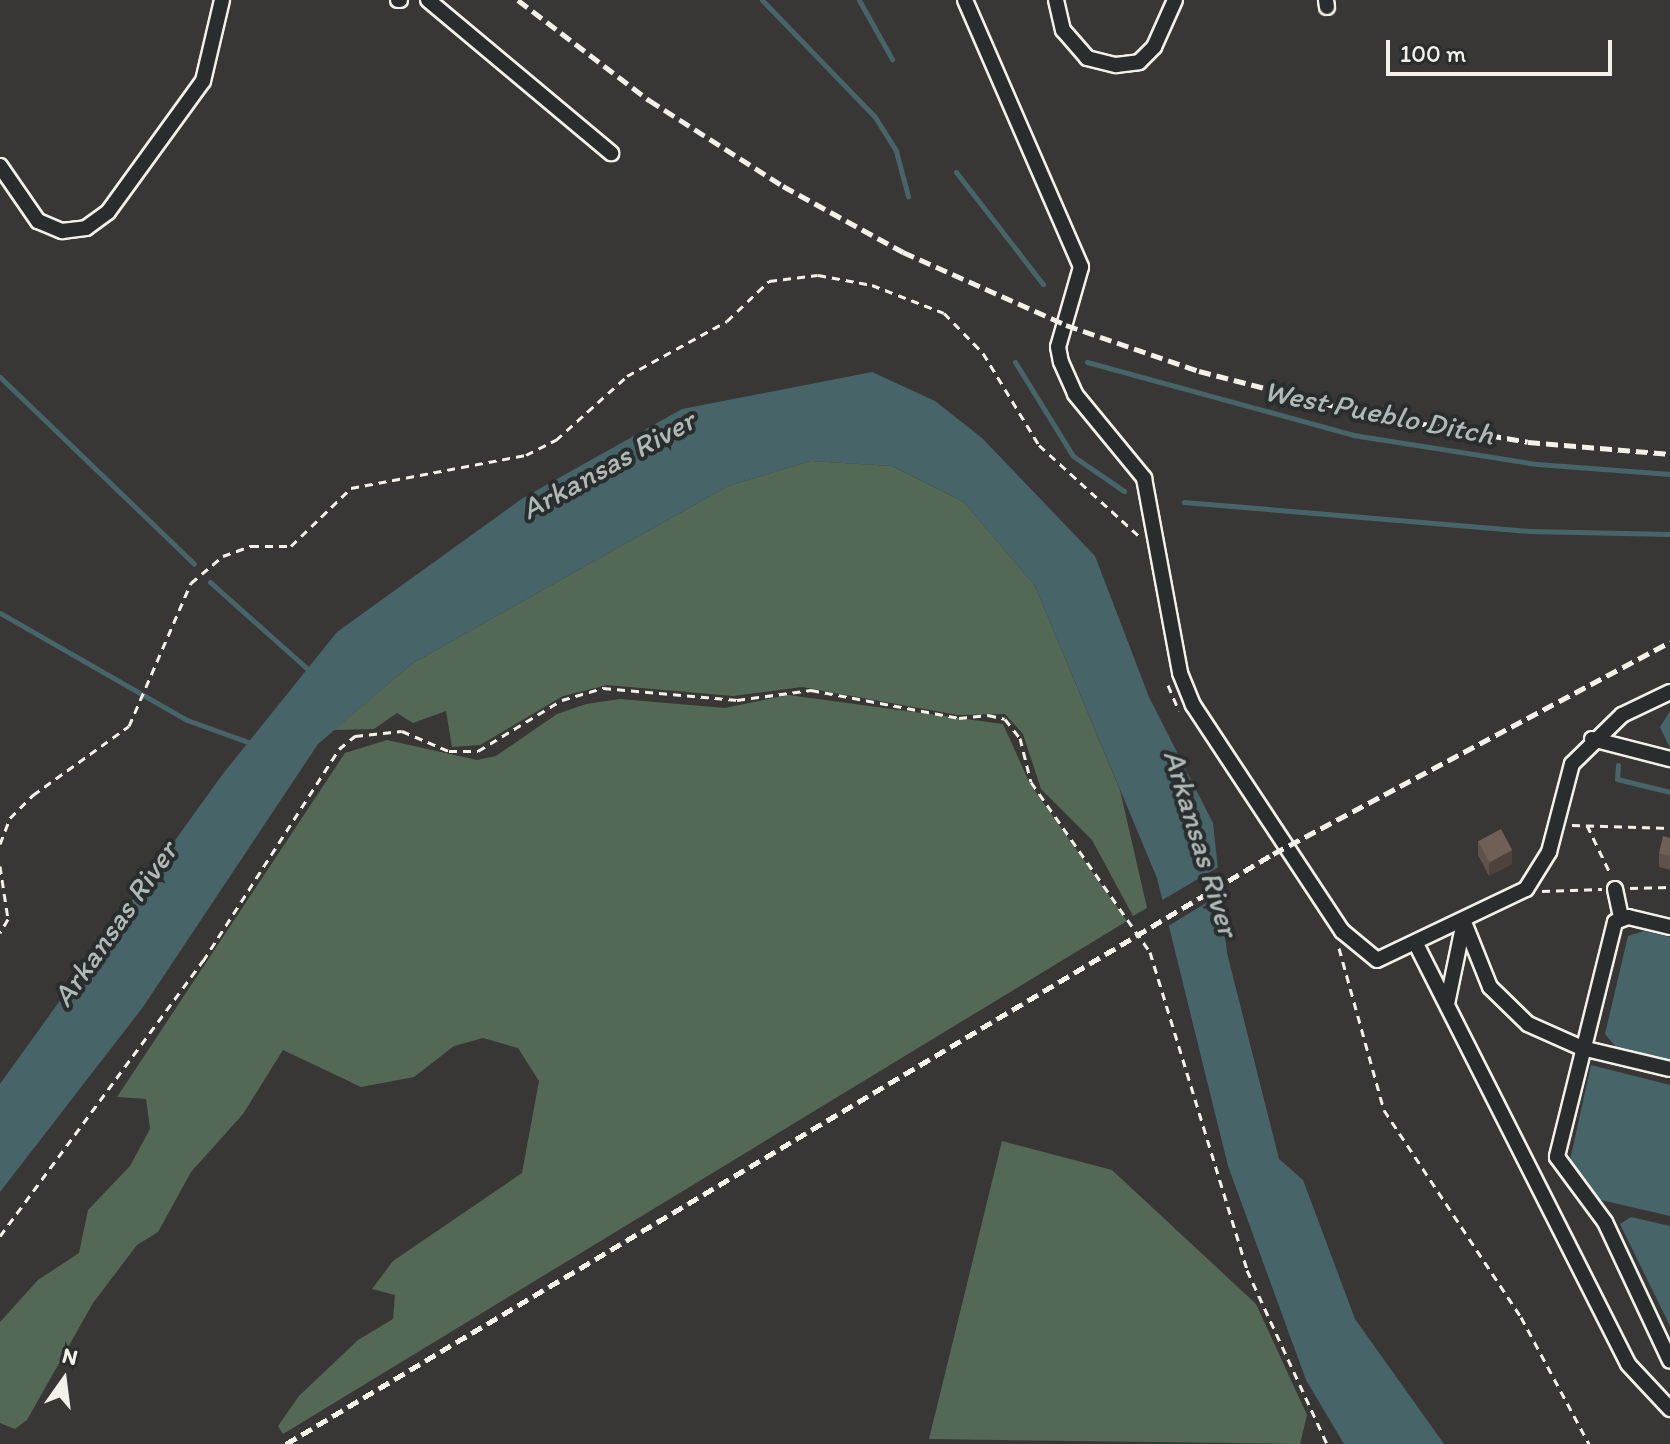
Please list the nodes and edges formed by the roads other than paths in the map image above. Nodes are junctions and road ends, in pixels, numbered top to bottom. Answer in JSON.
{"nodes":[{"id":1,"x":222,"y":0,"type":"edge"},
{"id":2,"x":428,"y":0,"type":"edge"},
{"id":3,"x":965,"y":0,"type":"edge"},
{"id":4,"x":1056,"y":0,"type":"edge"},
{"id":5,"x":1175,"y":0,"type":"edge"},
{"id":6,"x":611,"y":153,"type":"dead end"},
{"id":7,"x":0,"y":166,"type":"edge"},
{"id":8,"x":1670,"y":692,"type":"edge"},
{"id":9,"x":1592,"y":739,"type":"junction"},
{"id":10,"x":1670,"y":759,"type":"edge"},
{"id":11,"x":1615,"y":889,"type":"road end"},
{"id":12,"x":1621,"y":918,"type":"junction"},
{"id":13,"x":1464,"y":922,"type":"junction"},
{"id":14,"x":1670,"y":927,"type":"edge"},
{"id":15,"x":1416,"y":944,"type":"junction"},
{"id":16,"x":1447,"y":1004,"type":"junction"},
{"id":17,"x":1582,"y":1048,"type":"junction"},
{"id":18,"x":1670,"y":1069,"type":"edge"},
{"id":19,"x":1670,"y":1361,"type":"edge"},
{"id":20,"x":1670,"y":1409,"type":"edge"}],
"edges":[{"from":1,"to":7,"type":"street"},
{"from":2,"to":6,"type":"street"},
{"from":3,"to":15,"type":"street"},
{"from":4,"to":5,"type":"street"},
{"from":8,"to":9,"type":"street"},
{"from":9,"to":10,"type":"street"},
{"from":9,"to":13,"type":"street"},
{"from":11,"to":12,"type":"street"},
{"from":12,"to":14,"type":"street"},
{"from":12,"to":17,"type":"street"},
{"from":13,"to":15,"type":"street"},
{"from":13,"to":16,"type":"street"},
{"from":13,"to":17,"type":"street"},
{"from":15,"to":16,"type":"street"},
{"from":16,"to":20,"type":"street"},
{"from":17,"to":18,"type":"street"},
{"from":17,"to":19,"type":"street"}]}
